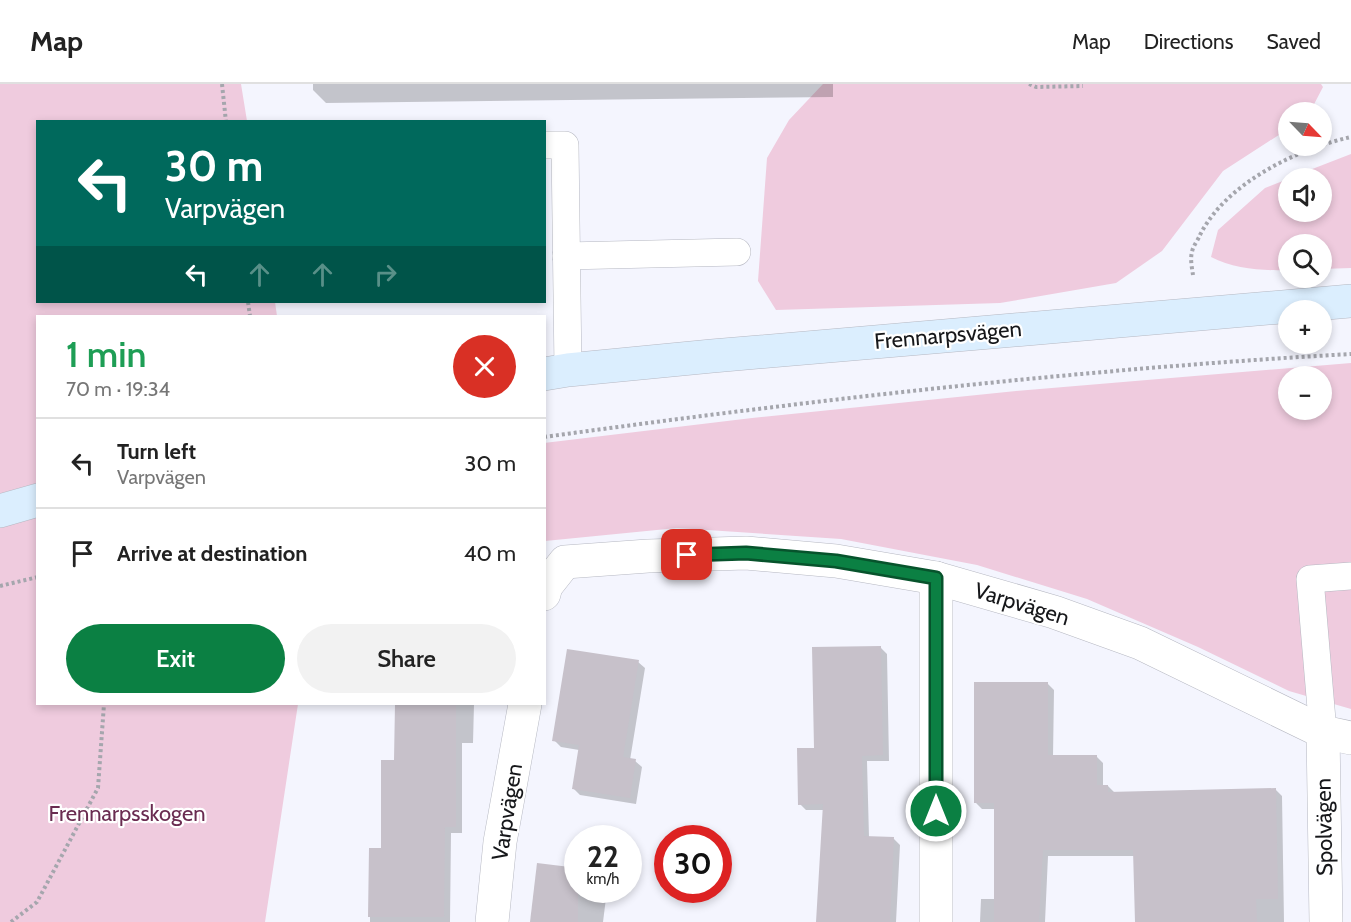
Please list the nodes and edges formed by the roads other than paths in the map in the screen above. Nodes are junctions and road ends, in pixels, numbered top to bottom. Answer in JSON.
{"nodes":[{"id":1,"x":546,"y":145,"type":"edge"},
{"id":2,"x":737,"y":252,"type":"dead end"},
{"id":3,"x":566,"y":256,"type":"junction"},
{"id":4,"x":1351,"y":301,"type":"edge"},
{"id":5,"x":556,"y":372,"type":"edge"},
{"id":6,"x":36,"y":501,"type":"edge"},
{"id":7,"x":0,"y":512,"type":"edge"},
{"id":8,"x":1351,"y":576,"type":"edge"},
{"id":9,"x":936,"y":578,"type":"junction"},
{"id":10,"x":546,"y":586,"type":"edge"},
{"id":11,"x":525,"y":705,"type":"edge"},
{"id":12,"x":1337,"y":735,"type":"edge"},
{"id":13,"x":492,"y":922,"type":"edge"},
{"id":14,"x":936,"y":922,"type":"edge"},
{"id":15,"x":1326,"y":922,"type":"edge"}],
"edges":[{"from":1,"to":3,"type":"lane"},
{"from":2,"to":3,"type":"lane"},
{"from":3,"to":5,"type":"lane"},
{"from":4,"to":5,"type":"street","name":"Frennarpsvägen"},
{"from":6,"to":7,"type":"street"},
{"from":8,"to":12,"type":"lane"},
{"from":9,"to":10,"type":"street","name":"Varpvägen"},
{"from":9,"to":12,"type":"street","name":"Varpvägen"},
{"from":9,"to":14,"type":"street"},
{"from":11,"to":13,"type":"street","name":"Varpvägen"},
{"from":12,"to":15,"type":"street","name":"Spolvägen"}]}
